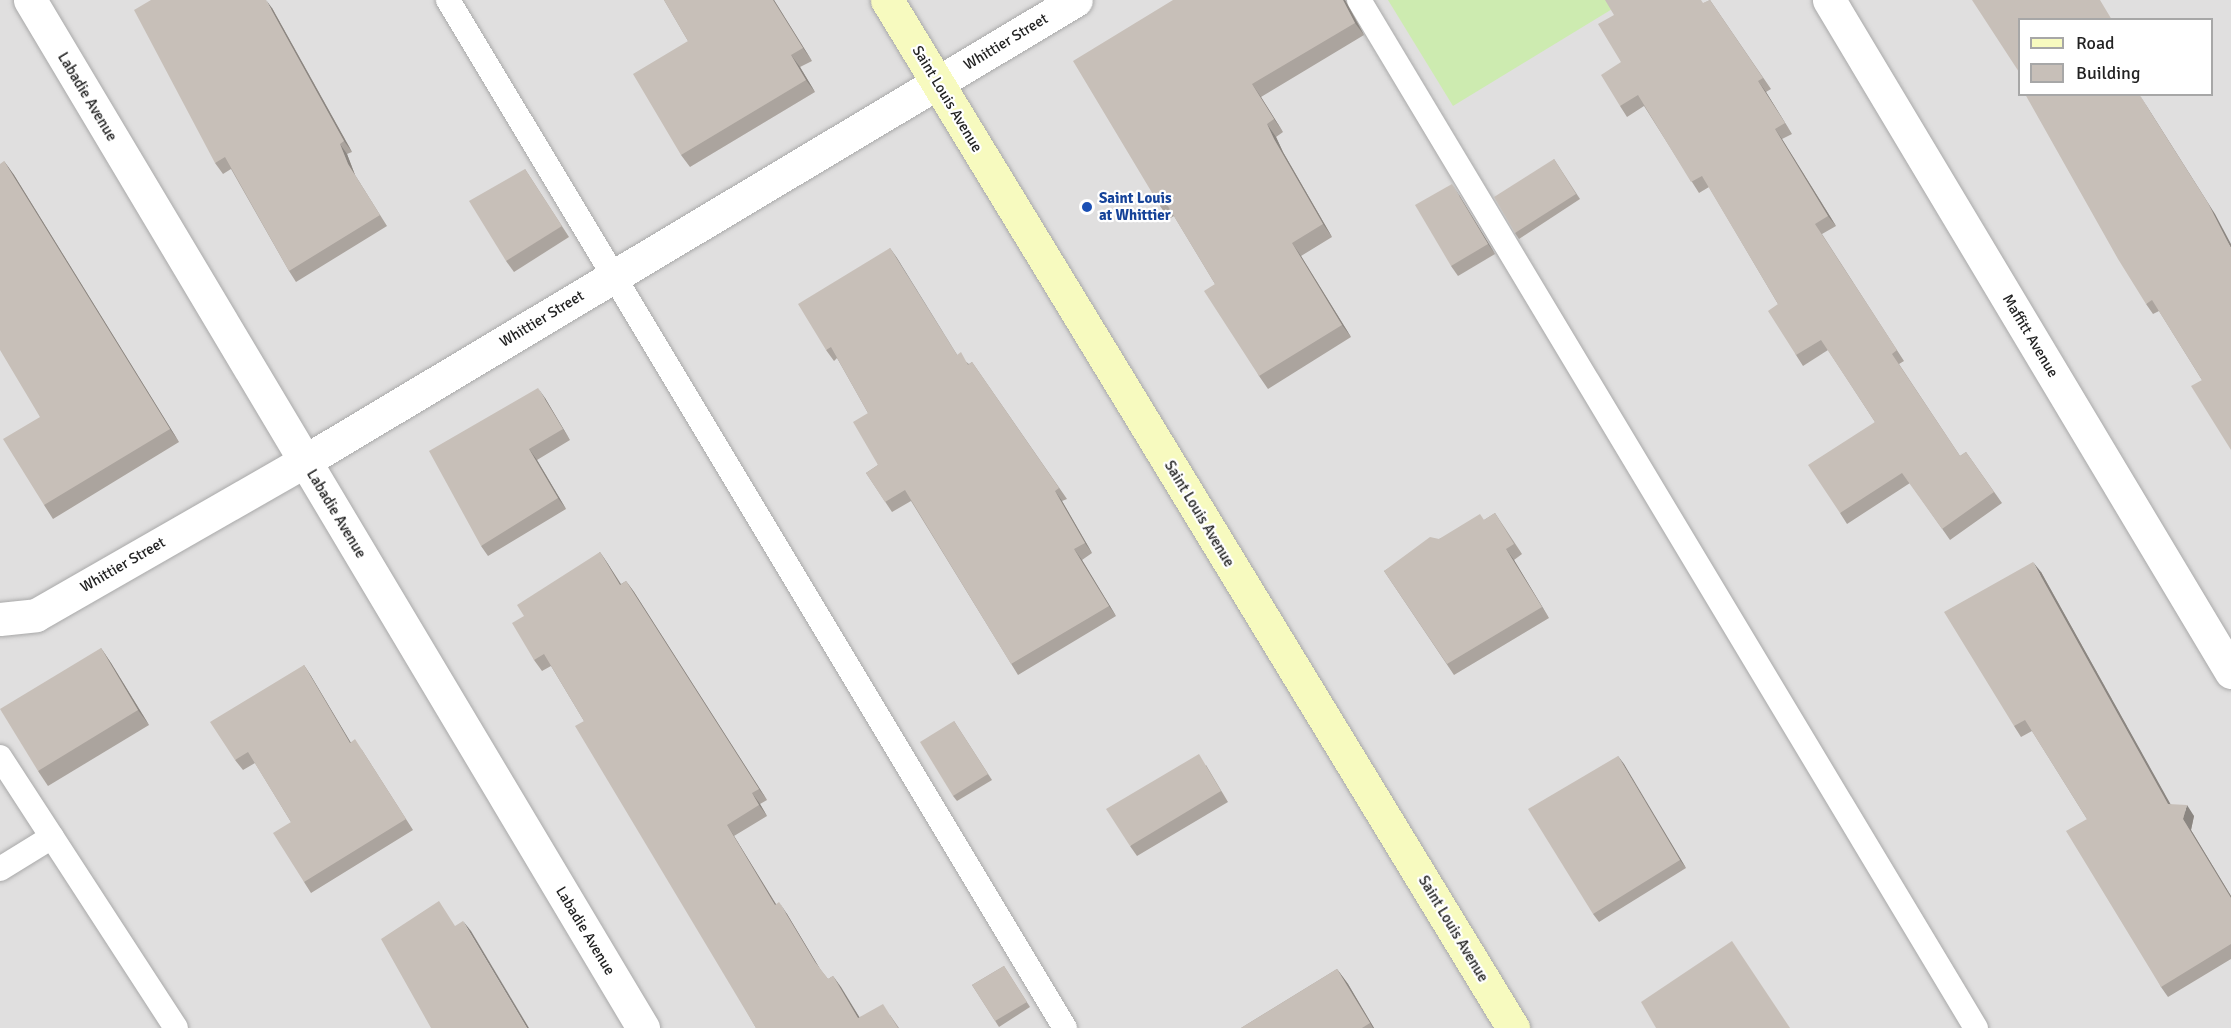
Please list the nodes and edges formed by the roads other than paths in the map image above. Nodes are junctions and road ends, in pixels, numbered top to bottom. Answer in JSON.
{"nodes":[{"id":1,"x":30,"y":0,"type":"edge"},
{"id":2,"x":448,"y":0,"type":"edge"},
{"id":3,"x":887,"y":0,"type":"edge"},
{"id":4,"x":1076,"y":0,"type":"edge"},
{"id":5,"x":1359,"y":0,"type":"edge"},
{"id":6,"x":1829,"y":0,"type":"edge"},
{"id":7,"x":936,"y":83,"type":"junction"},
{"id":8,"x":613,"y":276,"type":"junction"},
{"id":9,"x":305,"y":461,"type":"junction"},
{"id":10,"x":0,"y":619,"type":"edge"},
{"id":11,"x":2231,"y":672,"type":"edge"},
{"id":12,"x":0,"y":757,"type":"edge"},
{"id":13,"x":52,"y":837,"type":"junction"},
{"id":14,"x":0,"y":868,"type":"edge"},
{"id":15,"x":176,"y":1028,"type":"edge"},
{"id":16,"x":643,"y":1028,"type":"edge"},
{"id":17,"x":1065,"y":1028,"type":"edge"},
{"id":18,"x":1513,"y":1028,"type":"edge"},
{"id":19,"x":1976,"y":1028,"type":"edge"}],
"edges":[{"from":1,"to":9,"type":"street","name":"Labadie Avenue"},
{"from":2,"to":8,"type":"lane"},
{"from":3,"to":7,"type":"street","name":"Saint Louis Avenue"},
{"from":4,"to":7,"type":"street","name":"Whittier Street"},
{"from":5,"to":19,"type":"lane"},
{"from":6,"to":11,"type":"street","name":"Maffitt Avenue"},
{"from":7,"to":8,"type":"street","name":"Whittier Street"},
{"from":7,"to":18,"type":"street","name":"Saint Louis Avenue"},
{"from":8,"to":9,"type":"street","name":"Whittier Street"},
{"from":8,"to":17,"type":"lane"},
{"from":9,"to":10,"type":"street","name":"Whittier Street"},
{"from":9,"to":16,"type":"street","name":"Labadie Avenue"},
{"from":12,"to":13,"type":"lane"},
{"from":13,"to":14,"type":"lane"},
{"from":13,"to":15,"type":"lane"}]}
